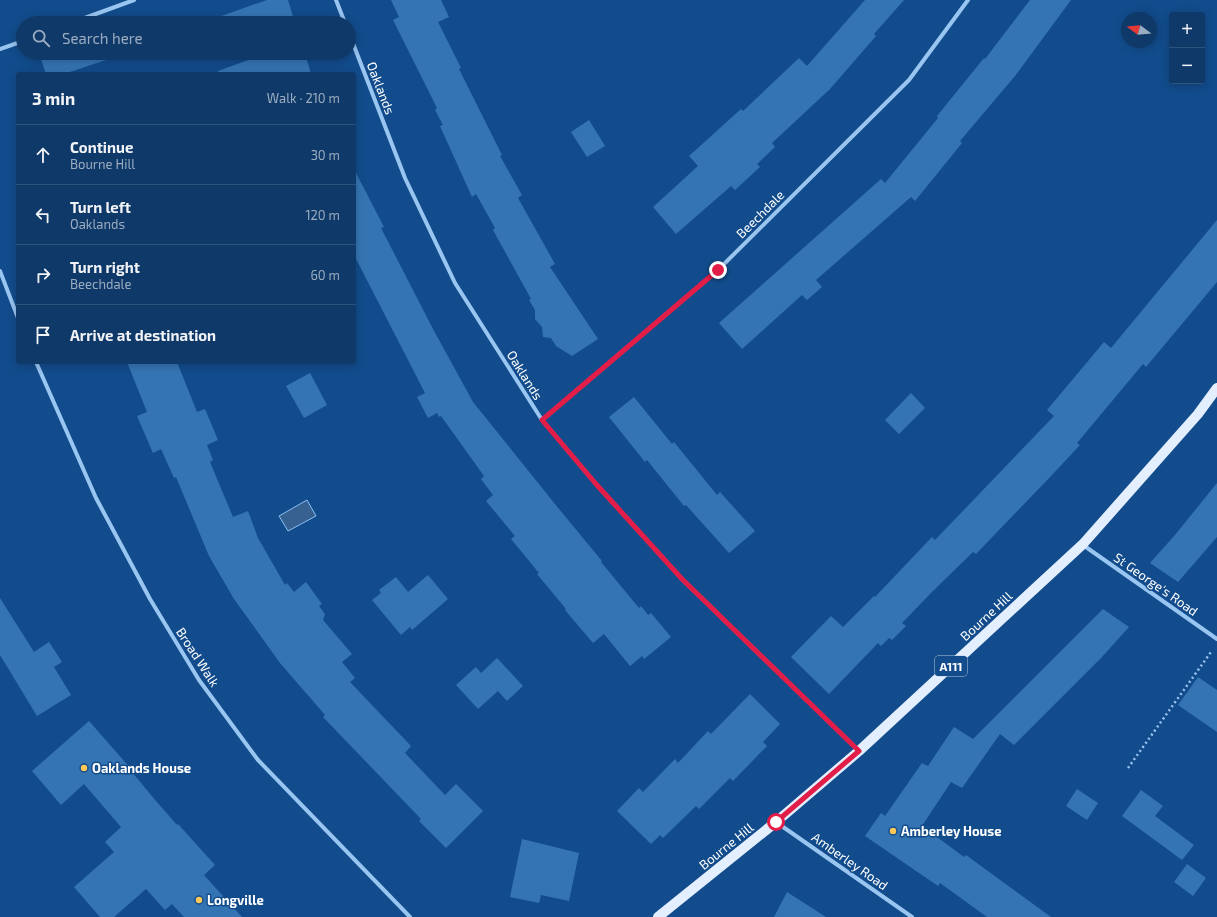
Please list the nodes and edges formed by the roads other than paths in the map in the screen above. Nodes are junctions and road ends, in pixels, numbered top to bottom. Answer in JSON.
{"nodes":[{"id":1,"x":134,"y":0,"type":"edge"},
{"id":2,"x":336,"y":0,"type":"edge"},
{"id":3,"x":968,"y":0,"type":"edge"},
{"id":4,"x":90,"y":16,"type":"edge"},
{"id":5,"x":342,"y":16,"type":"edge"},
{"id":6,"x":16,"y":43,"type":"edge"},
{"id":7,"x":0,"y":49,"type":"edge"},
{"id":8,"x":356,"y":51,"type":"edge"},
{"id":9,"x":0,"y":271,"type":"edge"},
{"id":10,"x":16,"y":313,"type":"edge"},
{"id":11,"x":37,"y":364,"type":"edge"},
{"id":12,"x":1217,"y":388,"type":"edge"},
{"id":13,"x":542,"y":420,"type":"junction"},
{"id":14,"x":1082,"y":544,"type":"junction"},
{"id":15,"x":1217,"y":640,"type":"edge"},
{"id":16,"x":859,"y":751,"type":"junction"},
{"id":17,"x":776,"y":822,"type":"junction"},
{"id":18,"x":410,"y":917,"type":"edge"},
{"id":19,"x":658,"y":917,"type":"edge"},
{"id":20,"x":912,"y":917,"type":"edge"}],
"edges":[{"from":1,"to":4,"type":"street"},
{"from":2,"to":5,"type":"street"},
{"from":3,"to":13,"type":"street","name":"Beechdale"},
{"from":6,"to":7,"type":"street"},
{"from":8,"to":13,"type":"street","name":"Oaklands"},
{"from":9,"to":10,"type":"street"},
{"from":11,"to":18,"type":"street","name":"Broad Walk"},
{"from":12,"to":14,"type":"main road","name":"Bourne Hill","number":"A111"},
{"from":13,"to":16,"type":"street","name":"Oaklands"},
{"from":14,"to":15,"type":"street","name":"St George's Road"},
{"from":14,"to":16,"type":"main road","name":"Bourne Hill","number":"A111"},
{"from":16,"to":17,"type":"main road","name":"Bourne Hill","number":"A111"},
{"from":17,"to":19,"type":"main road","name":"Bourne Hill","number":"A111"},
{"from":17,"to":20,"type":"street","name":"Amberley Road"}]}
